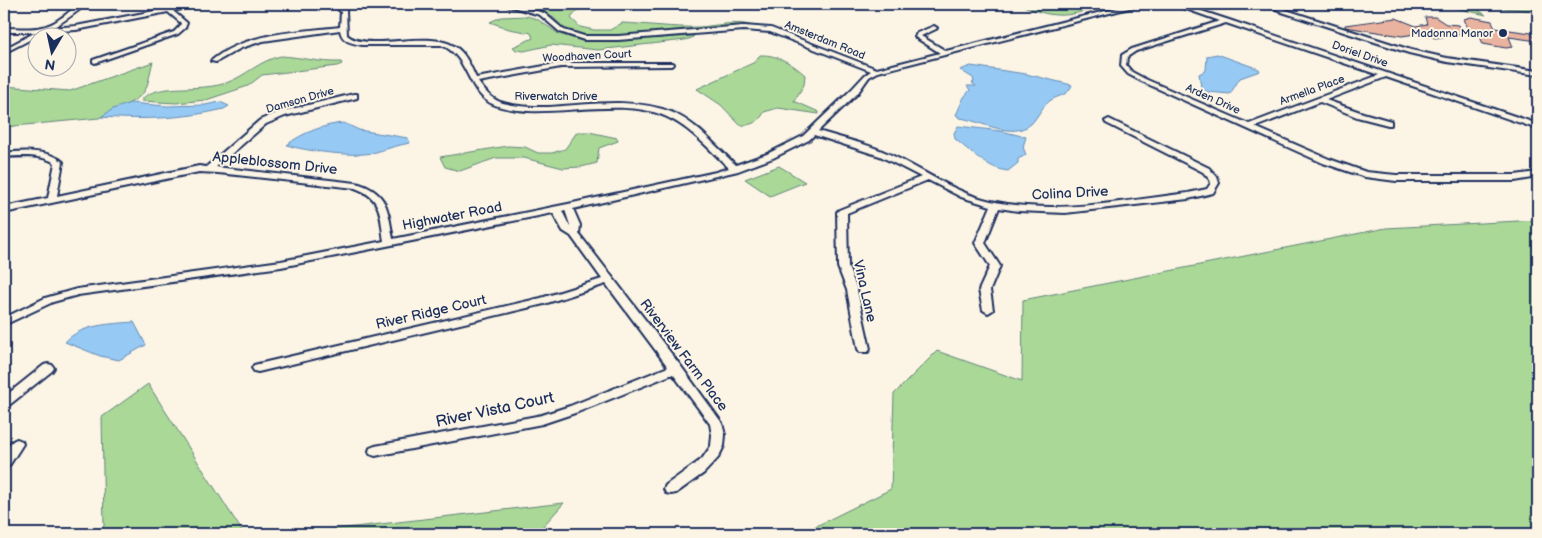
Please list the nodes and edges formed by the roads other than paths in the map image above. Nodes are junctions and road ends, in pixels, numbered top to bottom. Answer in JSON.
{"nodes":[{"id":1,"x":84,"y":4,"type":"edge"},
{"id":2,"x":199,"y":4,"type":"edge"},
{"id":3,"x":328,"y":4,"type":"edge"},
{"id":4,"x":505,"y":4,"type":"edge"},
{"id":5,"x":672,"y":4,"type":"edge"},
{"id":6,"x":787,"y":4,"type":"edge"},
{"id":7,"x":1139,"y":4,"type":"edge"},
{"id":8,"x":1174,"y":4,"type":"edge"},
{"id":9,"x":1270,"y":4,"type":"edge"},
{"id":10,"x":169,"y":10,"type":"junction"},
{"id":11,"x":1227,"y":21,"type":"junction"},
{"id":12,"x":48,"y":28,"type":"edge"},
{"id":13,"x":64,"y":28,"type":"edge"},
{"id":14,"x":343,"y":28,"type":"junction"},
{"id":15,"x":934,"y":28,"type":"dead end"},
{"id":16,"x":4,"y":30,"type":"edge"},
{"id":17,"x":28,"y":30,"type":"edge"},
{"id":18,"x":28,"y":38,"type":"edge"},
{"id":19,"x":4,"y":51,"type":"edge"},
{"id":20,"x":946,"y":54,"type":"junction"},
{"id":21,"x":95,"y":60,"type":"dead end"},
{"id":22,"x":214,"y":61,"type":"dead end"},
{"id":23,"x":671,"y":64,"type":"dead end"},
{"id":24,"x":876,"y":71,"type":"junction"},
{"id":25,"x":1538,"y":73,"type":"edge"},
{"id":26,"x":1384,"y":75,"type":"junction"},
{"id":27,"x":475,"y":80,"type":"junction"},
{"id":28,"x":354,"y":96,"type":"dead end"},
{"id":29,"x":1320,"y":100,"type":"junction"},
{"id":30,"x":1109,"y":121,"type":"dead end"},
{"id":31,"x":1388,"y":123,"type":"dead end"},
{"id":32,"x":1538,"y":126,"type":"edge"},
{"id":33,"x":1248,"y":127,"type":"junction"},
{"id":34,"x":813,"y":132,"type":"junction"},
{"id":35,"x":4,"y":155,"type":"edge"},
{"id":36,"x":210,"y":169,"type":"junction"},
{"id":37,"x":735,"y":169,"type":"junction"},
{"id":38,"x":1538,"y":175,"type":"edge"},
{"id":39,"x":928,"y":177,"type":"junction"},
{"id":40,"x":52,"y":199,"type":"junction"},
{"id":41,"x":996,"y":204,"type":"junction"},
{"id":42,"x":568,"y":206,"type":"junction"},
{"id":43,"x":556,"y":209,"type":"junction"},
{"id":44,"x":4,"y":210,"type":"edge"},
{"id":45,"x":574,"y":234,"type":"junction"},
{"id":46,"x":389,"y":242,"type":"junction"},
{"id":47,"x":609,"y":280,"type":"junction"},
{"id":48,"x":988,"y":310,"type":"dead end"},
{"id":49,"x":4,"y":322,"type":"edge"},
{"id":50,"x":864,"y":349,"type":"dead end"},
{"id":51,"x":48,"y":368,"type":"dead end"},
{"id":52,"x":258,"y":368,"type":"dead end"},
{"id":53,"x":676,"y":368,"type":"junction"},
{"id":54,"x":4,"y":403,"type":"edge"},
{"id":55,"x":17,"y":444,"type":"dead end"},
{"id":56,"x":375,"y":451,"type":"dead end"},
{"id":57,"x":4,"y":462,"type":"edge"},
{"id":58,"x":671,"y":489,"type":"dead end"}],
"edges":[{"from":1,"to":12,"type":"street"},
{"from":2,"to":10,"type":"street"},
{"from":3,"to":14,"type":"street"},
{"from":4,"to":24,"type":"street","name":"Amsterdam Road"},
{"from":5,"to":6,"type":"street"},
{"from":7,"to":20,"type":"street","name":"Amsterdam Road"},
{"from":8,"to":11,"type":"street","name":"Doriel Drive"},
{"from":9,"to":25,"type":"street"},
{"from":10,"to":13,"type":"street"},
{"from":10,"to":21,"type":"street"},
{"from":11,"to":26,"type":"street","name":"Doriel Drive"},
{"from":11,"to":33,"type":"street","name":"Arden Drive"},
{"from":14,"to":22,"type":"street"},
{"from":14,"to":27,"type":"street","name":"Riverwatch Drive"},
{"from":15,"to":20,"type":"street"},
{"from":16,"to":17,"type":"street"},
{"from":18,"to":19,"type":"street"},
{"from":20,"to":24,"type":"street","name":"Amsterdam Road"},
{"from":23,"to":27,"type":"street","name":"Woodhaven Court"},
{"from":24,"to":34,"type":"street","name":"Highwater Road"},
{"from":26,"to":29,"type":"street","name":"Armella Place"},
{"from":26,"to":32,"type":"street","name":"Doriel Drive"},
{"from":27,"to":37,"type":"street","name":"Riverwatch Drive"},
{"from":28,"to":36,"type":"street","name":"Damson Drive"},
{"from":29,"to":31,"type":"street"},
{"from":29,"to":33,"type":"street","name":"Armella Place"},
{"from":30,"to":41,"type":"street","name":"Colina Drive"},
{"from":33,"to":38,"type":"street","name":"Arden Drive"},
{"from":34,"to":37,"type":"street","name":"Highwater Road"},
{"from":34,"to":39,"type":"street","name":"Colina Drive"},
{"from":35,"to":40,"type":"street"},
{"from":36,"to":40,"type":"street","name":"Appleblossom Drive"},
{"from":36,"to":46,"type":"street","name":"Appleblossom Drive"},
{"from":37,"to":42,"type":"street","name":"Highwater Road"},
{"from":39,"to":41,"type":"street","name":"Colina Drive"},
{"from":39,"to":50,"type":"street","name":"Vina Lane"},
{"from":40,"to":44,"type":"street","name":"Appleblossom Drive"},
{"from":41,"to":48,"type":"street"},
{"from":42,"to":43,"type":"street","name":"Highwater Road"},
{"from":42,"to":45,"type":"street","name":"Riverview Farm Place"},
{"from":43,"to":45,"type":"street","name":"Riverview Farm Place"},
{"from":43,"to":46,"type":"street","name":"Highwater Road"},
{"from":45,"to":47,"type":"street","name":"Riverview Farm Place"},
{"from":46,"to":49,"type":"street","name":"Highwater Road"},
{"from":47,"to":52,"type":"street","name":"River Ridge Court"},
{"from":47,"to":53,"type":"street","name":"Riverview Farm Place"},
{"from":51,"to":54,"type":"street"},
{"from":53,"to":56,"type":"street","name":"River Vista Court"},
{"from":53,"to":58,"type":"street","name":"Riverview Farm Place"},
{"from":55,"to":57,"type":"street"}]}
